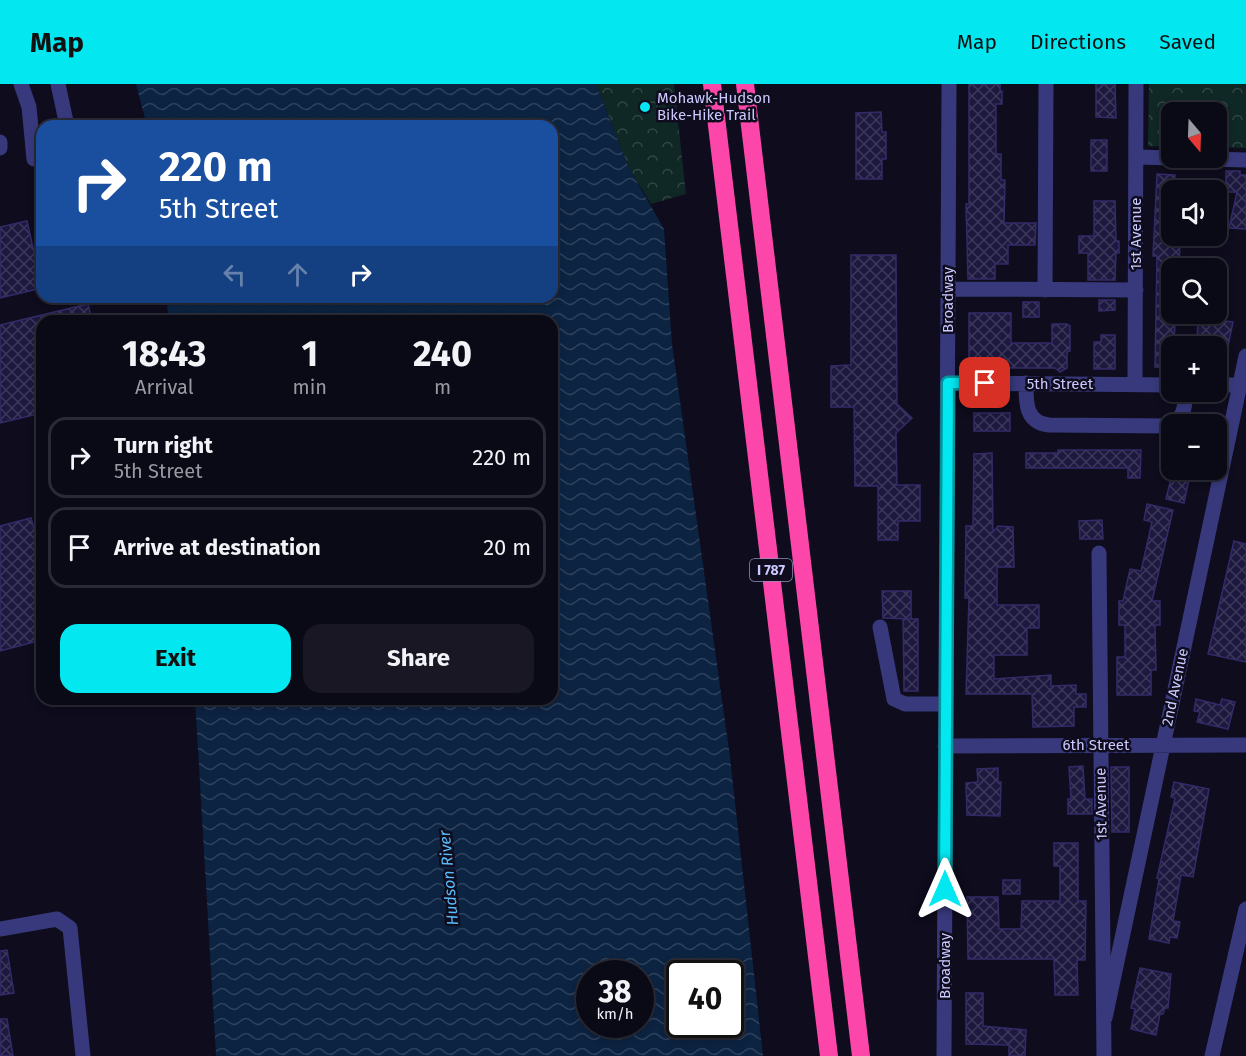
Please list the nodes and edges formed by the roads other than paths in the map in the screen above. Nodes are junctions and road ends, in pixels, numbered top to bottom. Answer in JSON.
{"nodes":[{"id":1,"x":21,"y":84,"type":"edge"},
{"id":2,"x":58,"y":84,"type":"edge"},
{"id":3,"x":712,"y":84,"type":"edge"},
{"id":4,"x":745,"y":84,"type":"edge"},
{"id":5,"x":949,"y":84,"type":"edge"},
{"id":6,"x":1046,"y":84,"type":"edge"},
{"id":7,"x":1136,"y":84,"type":"edge"},
{"id":8,"x":66,"y":120,"type":"edge"},
{"id":9,"x":0,"y":142,"type":"edge"},
{"id":10,"x":0,"y":148,"type":"edge"},
{"id":11,"x":1136,"y":157,"type":"junction"},
{"id":12,"x":34,"y":159,"type":"dead end"},
{"id":13,"x":1246,"y":160,"type":"edge"},
{"id":14,"x":948,"y":289,"type":"junction"},
{"id":15,"x":1046,"y":290,"type":"junction"},
{"id":16,"x":1136,"y":290,"type":"junction"},
{"id":17,"x":1246,"y":356,"type":"edge"},
{"id":18,"x":948,"y":383,"type":"junction"},
{"id":19,"x":1026,"y":383,"type":"junction"},
{"id":20,"x":1135,"y":384,"type":"junction"},
{"id":21,"x":1161,"y":385,"type":"edge"},
{"id":22,"x":1227,"y":385,"type":"edge"},
{"id":23,"x":1243,"y":385,"type":"edge"},
{"id":24,"x":1185,"y":402,"type":"edge"},
{"id":25,"x":1098,"y":553,"type":"dead end"},
{"id":26,"x":880,"y":627,"type":"dead end"},
{"id":27,"x":946,"y":704,"type":"junction"},
{"id":28,"x":1100,"y":745,"type":"junction"},
{"id":29,"x":1163,"y":745,"type":"junction"},
{"id":30,"x":945,"y":746,"type":"junction"},
{"id":31,"x":1246,"y":746,"type":"edge"},
{"id":32,"x":1246,"y":909,"type":"edge"},
{"id":33,"x":0,"y":929,"type":"edge"},
{"id":34,"x":1105,"y":1018,"type":"junction"},
{"id":35,"x":83,"y":1056,"type":"edge"},
{"id":36,"x":829,"y":1056,"type":"edge"},
{"id":37,"x":861,"y":1056,"type":"edge"},
{"id":38,"x":944,"y":1056,"type":"edge"},
{"id":39,"x":1104,"y":1056,"type":"edge"},
{"id":40,"x":1212,"y":1056,"type":"edge"}],
"edges":[{"from":1,"to":12,"type":"street"},
{"from":2,"to":8,"type":"street"},
{"from":3,"to":36,"type":"highway","number":"I 787"},
{"from":4,"to":37,"type":"highway","number":"I 787"},
{"from":5,"to":14,"type":"street","name":"Broadway"},
{"from":6,"to":15,"type":"street"},
{"from":7,"to":11,"type":"street","name":"1st Avenue"},
{"from":9,"to":10,"type":"street"},
{"from":11,"to":13,"type":"street"},
{"from":11,"to":16,"type":"street","name":"1st Avenue"},
{"from":14,"to":15,"type":"street"},
{"from":14,"to":18,"type":"street","name":"Broadway"},
{"from":15,"to":16,"type":"street"},
{"from":16,"to":20,"type":"street","name":"1st Avenue"},
{"from":17,"to":23,"type":"street","name":"2nd Avenue"},
{"from":18,"to":19,"type":"street","name":"5th Street"},
{"from":18,"to":27,"type":"street","name":"Broadway"},
{"from":19,"to":20,"type":"street","name":"5th Street"},
{"from":19,"to":24,"type":"street"},
{"from":20,"to":21,"type":"street","name":"5th Street"},
{"from":22,"to":23,"type":"street"},
{"from":23,"to":29,"type":"street","name":"2nd Avenue"},
{"from":25,"to":28,"type":"street","name":"1st Avenue"},
{"from":26,"to":27,"type":"street"},
{"from":27,"to":30,"type":"street","name":"Broadway"},
{"from":28,"to":29,"type":"street","name":"6th Street"},
{"from":28,"to":30,"type":"street","name":"6th Street"},
{"from":28,"to":34,"type":"street","name":"1st Avenue"},
{"from":29,"to":31,"type":"street","name":"6th Street"},
{"from":29,"to":34,"type":"street","name":"2nd Avenue"},
{"from":30,"to":38,"type":"street","name":"Broadway"},
{"from":32,"to":40,"type":"street"},
{"from":33,"to":35,"type":"street"},
{"from":34,"to":39,"type":"street","name":"1st Avenue"}]}
